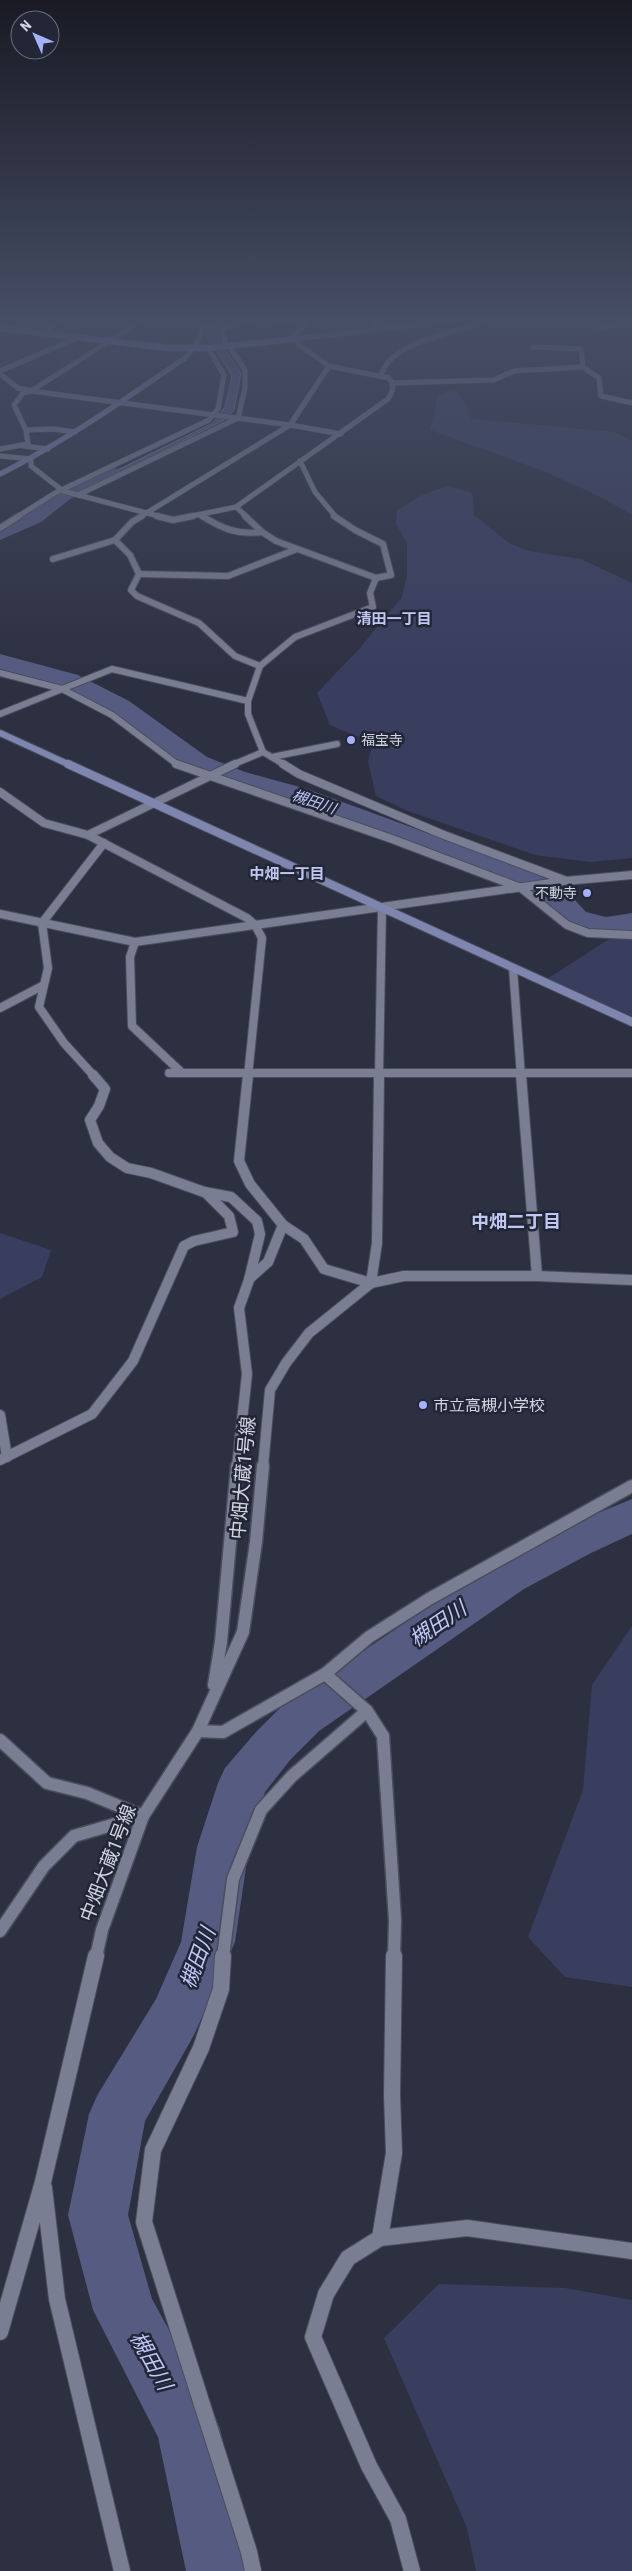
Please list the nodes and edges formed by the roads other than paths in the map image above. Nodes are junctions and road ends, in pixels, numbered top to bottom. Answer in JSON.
{"nodes":[{"id":1,"x":27,"y":439,"type":"edge"},
{"id":2,"x":64,"y":439,"type":"edge"},
{"id":3,"x":173,"y":439,"type":"edge"},
{"id":4,"x":197,"y":439,"type":"edge"},
{"id":5,"x":267,"y":439,"type":"edge"},
{"id":6,"x":333,"y":439,"type":"edge"},
{"id":7,"x":24,"y":446,"type":"junction"},
{"id":8,"x":0,"y":449,"type":"edge"},
{"id":9,"x":48,"y":449,"type":"junction"},
{"id":10,"x":0,"y":456,"type":"edge"},
{"id":11,"x":31,"y":459,"type":"junction"},
{"id":12,"x":300,"y":461,"type":"junction"},
{"id":13,"x":0,"y":474,"type":"edge"},
{"id":14,"x":63,"y":491,"type":"junction"},
{"id":15,"x":76,"y":494,"type":"junction"},
{"id":16,"x":236,"y":508,"type":"junction"},
{"id":17,"x":147,"y":513,"type":"junction"},
{"id":18,"x":201,"y":514,"type":"junction"},
{"id":19,"x":0,"y":528,"type":"edge"},
{"id":20,"x":262,"y":532,"type":"junction"},
{"id":21,"x":115,"y":540,"type":"junction"},
{"id":22,"x":297,"y":549,"type":"junction"},
{"id":23,"x":53,"y":559,"type":"dead end"},
{"id":24,"x":139,"y":574,"type":"junction"},
{"id":25,"x":376,"y":578,"type":"junction"},
{"id":26,"x":260,"y":666,"type":"junction"},
{"id":27,"x":0,"y":673,"type":"edge"},
{"id":28,"x":62,"y":689,"type":"junction"},
{"id":29,"x":248,"y":701,"type":"junction"},
{"id":30,"x":0,"y":714,"type":"edge"},
{"id":31,"x":0,"y":733,"type":"edge"},
{"id":32,"x":337,"y":744,"type":"dead end"},
{"id":33,"x":263,"y":752,"type":"junction"},
{"id":34,"x":272,"y":758,"type":"junction"},
{"id":35,"x":206,"y":776,"type":"junction"},
{"id":36,"x":0,"y":792,"type":"edge"},
{"id":37,"x":153,"y":803,"type":"junction"},
{"id":38,"x":88,"y":835,"type":"junction"},
{"id":39,"x":104,"y":843,"type":"junction"},
{"id":40,"x":632,"y":875,"type":"edge"},
{"id":41,"x":565,"y":881,"type":"junction"},
{"id":42,"x":521,"y":888,"type":"junction"},
{"id":43,"x":382,"y":908,"type":"junction"},
{"id":44,"x":0,"y":914,"type":"edge"},
{"id":45,"x":42,"y":923,"type":"junction"},
{"id":46,"x":255,"y":925,"type":"junction"},
{"id":47,"x":632,"y":934,"type":"edge"},
{"id":48,"x":135,"y":942,"type":"junction"},
{"id":49,"x":513,"y":968,"type":"junction"},
{"id":50,"x":42,"y":986,"type":"junction"},
{"id":51,"x":0,"y":1008,"type":"edge"},
{"id":52,"x":632,"y":1022,"type":"edge"},
{"id":53,"x":181,"y":1072,"type":"junction"},
{"id":54,"x":246,"y":1072,"type":"junction"},
{"id":55,"x":169,"y":1073,"type":"dead end"},
{"id":56,"x":378,"y":1073,"type":"junction"},
{"id":57,"x":521,"y":1073,"type":"junction"},
{"id":58,"x":632,"y":1073,"type":"edge"},
{"id":59,"x":109,"y":1078,"type":"dead end"},
{"id":60,"x":98,"y":1079,"type":"junction"},
{"id":61,"x":204,"y":1192,"type":"junction"},
{"id":62,"x":283,"y":1225,"type":"junction"},
{"id":63,"x":538,"y":1276,"type":"junction"},
{"id":64,"x":249,"y":1280,"type":"junction"},
{"id":65,"x":632,"y":1280,"type":"edge"},
{"id":66,"x":371,"y":1283,"type":"junction"},
{"id":67,"x":0,"y":1414,"type":"edge"},
{"id":68,"x":4,"y":1459,"type":"edge"},
{"id":69,"x":632,"y":1486,"type":"edge"},
{"id":70,"x":325,"y":1674,"type":"junction"},
{"id":71,"x":211,"y":1699,"type":"junction"},
{"id":72,"x":364,"y":1708,"type":"junction"},
{"id":73,"x":198,"y":1731,"type":"junction"},
{"id":74,"x":0,"y":1740,"type":"edge"},
{"id":75,"x":143,"y":1816,"type":"junction"},
{"id":76,"x":0,"y":1931,"type":"edge"},
{"id":77,"x":43,"y":2182,"type":"junction"},
{"id":78,"x":380,"y":2238,"type":"junction"},
{"id":79,"x":632,"y":2251,"type":"edge"},
{"id":80,"x":0,"y":2332,"type":"edge"},
{"id":81,"x":122,"y":2571,"type":"edge"},
{"id":82,"x":253,"y":2571,"type":"edge"},
{"id":83,"x":412,"y":2571,"type":"edge"}],
"edges":[{"from":1,"to":7,"type":"street"},
{"from":2,"to":9,"type":"street"},
{"from":3,"to":14,"type":"street"},
{"from":4,"to":15,"type":"street"},
{"from":5,"to":17,"type":"street"},
{"from":6,"to":12,"type":"street"},
{"from":7,"to":8,"type":"street"},
{"from":7,"to":9,"type":"street"},
{"from":9,"to":11,"type":"street"},
{"from":10,"to":11,"type":"street"},
{"from":11,"to":13,"type":"street"},
{"from":11,"to":14,"type":"street"},
{"from":12,"to":16,"type":"street"},
{"from":12,"to":25,"type":"street"},
{"from":14,"to":15,"type":"street"},
{"from":14,"to":19,"type":"street"},
{"from":15,"to":17,"type":"street"},
{"from":16,"to":18,"type":"street"},
{"from":16,"to":20,"type":"street"},
{"from":17,"to":18,"type":"street"},
{"from":17,"to":21,"type":"street"},
{"from":18,"to":20,"type":"street"},
{"from":20,"to":22,"type":"street"},
{"from":21,"to":23,"type":"street"},
{"from":21,"to":24,"type":"street"},
{"from":22,"to":24,"type":"street"},
{"from":22,"to":25,"type":"street"},
{"from":24,"to":26,"type":"street"},
{"from":25,"to":26,"type":"street"},
{"from":26,"to":29,"type":"street"},
{"from":27,"to":28,"type":"street"},
{"from":28,"to":29,"type":"street"},
{"from":28,"to":30,"type":"street"},
{"from":28,"to":35,"type":"street"},
{"from":29,"to":33,"type":"street"},
{"from":31,"to":37,"type":"street"},
{"from":32,"to":34,"type":"street"},
{"from":33,"to":34,"type":"street"},
{"from":33,"to":35,"type":"street"},
{"from":34,"to":41,"type":"street"},
{"from":35,"to":37,"type":"street"},
{"from":35,"to":42,"type":"street"},
{"from":36,"to":38,"type":"street"},
{"from":37,"to":38,"type":"street"},
{"from":37,"to":43,"type":"street"},
{"from":38,"to":39,"type":"street"},
{"from":39,"to":45,"type":"street"},
{"from":39,"to":46,"type":"street"},
{"from":40,"to":41,"type":"street"},
{"from":41,"to":42,"type":"street"},
{"from":42,"to":43,"type":"street"},
{"from":42,"to":47,"type":"street"},
{"from":43,"to":46,"type":"street"},
{"from":43,"to":49,"type":"street"},
{"from":43,"to":56,"type":"street"},
{"from":44,"to":45,"type":"street"},
{"from":45,"to":48,"type":"street"},
{"from":45,"to":50,"type":"street"},
{"from":46,"to":48,"type":"street"},
{"from":46,"to":54,"type":"street"},
{"from":48,"to":53,"type":"street"},
{"from":49,"to":52,"type":"street"},
{"from":49,"to":57,"type":"street"},
{"from":50,"to":51,"type":"street"},
{"from":50,"to":60,"type":"street"},
{"from":53,"to":54,"type":"street"},
{"from":53,"to":55,"type":"street"},
{"from":54,"to":56,"type":"street"},
{"from":54,"to":62,"type":"street"},
{"from":56,"to":57,"type":"street"},
{"from":56,"to":66,"type":"street"},
{"from":57,"to":58,"type":"street"},
{"from":57,"to":63,"type":"street"},
{"from":59,"to":60,"type":"street"},
{"from":60,"to":61,"type":"street"},
{"from":61,"to":64,"type":"street"},
{"from":61,"to":68,"type":"street"},
{"from":62,"to":64,"type":"street"},
{"from":62,"to":66,"type":"street"},
{"from":63,"to":65,"type":"street"},
{"from":63,"to":66,"type":"street"},
{"from":64,"to":71,"type":"street"},
{"from":66,"to":71,"type":"street","name":"中畑大蔵1号線"},
{"from":67,"to":68,"type":"street"},
{"from":69,"to":70,"type":"street"},
{"from":70,"to":72,"type":"street"},
{"from":70,"to":73,"type":"street"},
{"from":71,"to":73,"type":"street","name":"中畑大蔵1号線"},
{"from":72,"to":78,"type":"street"},
{"from":72,"to":82,"type":"street"},
{"from":73,"to":75,"type":"street","name":"中畑大蔵1号線"},
{"from":74,"to":75,"type":"street"},
{"from":75,"to":76,"type":"street"},
{"from":75,"to":77,"type":"street","name":"中畑大蔵1号線"},
{"from":77,"to":80,"type":"street","name":"中畑大蔵1号線"},
{"from":77,"to":81,"type":"street"},
{"from":78,"to":79,"type":"street"},
{"from":78,"to":83,"type":"street"}]}
